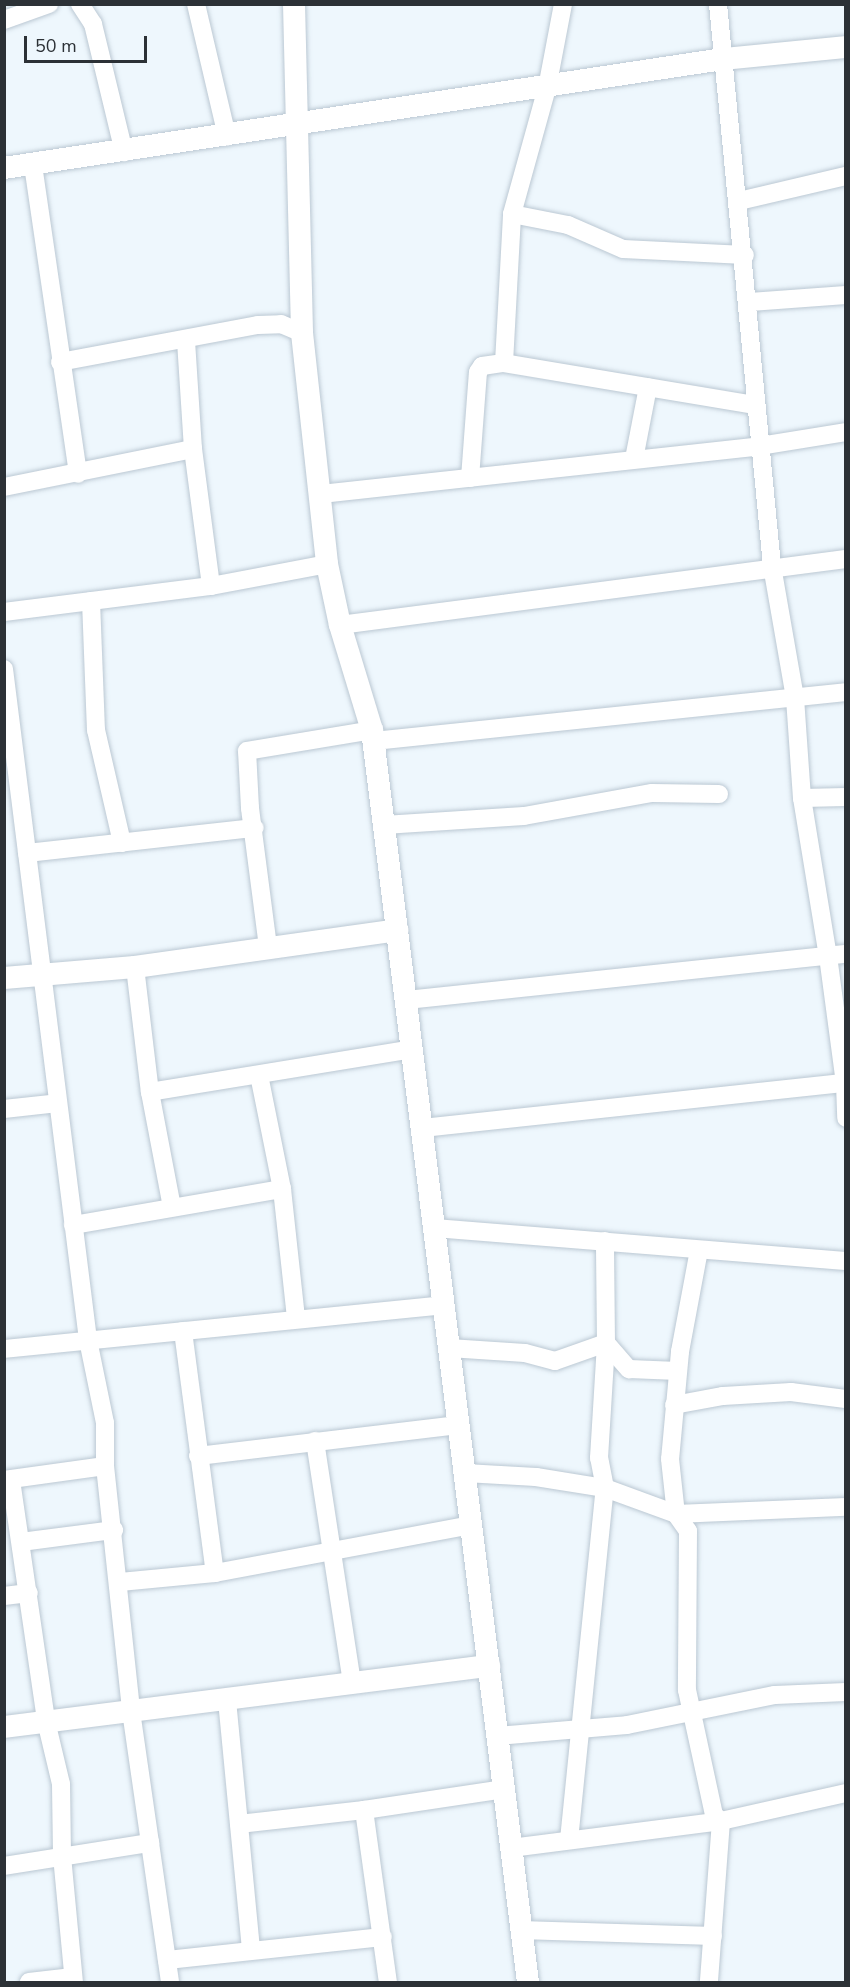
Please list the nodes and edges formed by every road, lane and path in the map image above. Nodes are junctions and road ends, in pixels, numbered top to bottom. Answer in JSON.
{"nodes":[{"id":1,"x":49,"y":4,"type":"edge"},
{"id":2,"x":80,"y":4,"type":"edge"},
{"id":3,"x":196,"y":4,"type":"edge"},
{"id":4,"x":294,"y":4,"type":"edge"},
{"id":5,"x":563,"y":4,"type":"edge"},
{"id":6,"x":718,"y":4,"type":"edge"},
{"id":7,"x":4,"y":20,"type":"edge"},
{"id":8,"x":846,"y":47,"type":"edge"},
{"id":9,"x":723,"y":59,"type":"junction"},
{"id":10,"x":547,"y":88,"type":"junction"},
{"id":11,"x":297,"y":126,"type":"junction"},
{"id":12,"x":227,"y":136,"type":"junction"},
{"id":13,"x":124,"y":152,"type":"junction"},
{"id":14,"x":33,"y":165,"type":"junction"},
{"id":15,"x":4,"y":168,"type":"edge"},
{"id":16,"x":846,"y":176,"type":"edge"},
{"id":17,"x":739,"y":201,"type":"junction"},
{"id":18,"x":512,"y":214,"type":"junction"},
{"id":19,"x":745,"y":255,"type":"junction"},
{"id":20,"x":846,"y":295,"type":"edge"},
{"id":21,"x":750,"y":302,"type":"junction"},
{"id":22,"x":302,"y":333,"type":"junction"},
{"id":23,"x":186,"y":340,"type":"junction"},
{"id":24,"x":60,"y":362,"type":"junction"},
{"id":25,"x":504,"y":363,"type":"junction"},
{"id":26,"x":648,"y":387,"type":"junction"},
{"id":27,"x":756,"y":405,"type":"junction"},
{"id":28,"x":845,"y":430,"type":"edge"},
{"id":29,"x":760,"y":446,"type":"junction"},
{"id":30,"x":193,"y":449,"type":"junction"},
{"id":31,"x":634,"y":459,"type":"junction"},
{"id":32,"x":78,"y":474,"type":"junction"},
{"id":33,"x":470,"y":478,"type":"junction"},
{"id":34,"x":4,"y":488,"type":"edge"},
{"id":35,"x":321,"y":494,"type":"junction"},
{"id":36,"x":846,"y":559,"type":"edge"},
{"id":37,"x":327,"y":564,"type":"junction"},
{"id":38,"x":772,"y":566,"type":"junction"},
{"id":39,"x":211,"y":586,"type":"junction"},
{"id":40,"x":91,"y":601,"type":"junction"},
{"id":41,"x":4,"y":612,"type":"edge"},
{"id":42,"x":340,"y":625,"type":"junction"},
{"id":43,"x":4,"y":669,"type":"edge"},
{"id":44,"x":846,"y":692,"type":"edge"},
{"id":45,"x":795,"y":698,"type":"junction"},
{"id":46,"x":9,"y":731,"type":"edge"},
{"id":47,"x":373,"y":735,"type":"junction"},
{"id":48,"x":719,"y":794,"type":"dead end"},
{"id":49,"x":802,"y":798,"type":"junction"},
{"id":50,"x":846,"y":798,"type":"edge"},
{"id":51,"x":384,"y":825,"type":"junction"},
{"id":52,"x":255,"y":828,"type":"junction"},
{"id":53,"x":122,"y":843,"type":"junction"},
{"id":54,"x":27,"y":853,"type":"junction"},
{"id":55,"x":397,"y":930,"type":"junction"},
{"id":56,"x":268,"y":947,"type":"junction"},
{"id":57,"x":837,"y":955,"type":"edge"},
{"id":58,"x":135,"y":967,"type":"junction"},
{"id":59,"x":41,"y":974,"type":"junction"},
{"id":60,"x":4,"y":978,"type":"edge"},
{"id":61,"x":406,"y":1000,"type":"junction"},
{"id":62,"x":412,"y":1049,"type":"junction"},
{"id":63,"x":258,"y":1075,"type":"junction"},
{"id":64,"x":845,"y":1083,"type":"edge"},
{"id":65,"x":150,"y":1092,"type":"junction"},
{"id":66,"x":58,"y":1103,"type":"junction"},
{"id":67,"x":4,"y":1109,"type":"edge"},
{"id":68,"x":846,"y":1118,"type":"edge"},
{"id":69,"x":422,"y":1128,"type":"junction"},
{"id":70,"x":282,"y":1189,"type":"junction"},
{"id":71,"x":172,"y":1207,"type":"junction"},
{"id":72,"x":73,"y":1226,"type":"junction"},
{"id":73,"x":434,"y":1228,"type":"junction"},
{"id":74,"x":605,"y":1241,"type":"junction"},
{"id":75,"x":699,"y":1250,"type":"junction"},
{"id":76,"x":846,"y":1261,"type":"edge"},
{"id":77,"x":444,"y":1305,"type":"junction"},
{"id":78,"x":296,"y":1318,"type":"junction"},
{"id":79,"x":183,"y":1331,"type":"junction"},
{"id":80,"x":87,"y":1340,"type":"junction"},
{"id":81,"x":606,"y":1343,"type":"junction"},
{"id":82,"x":449,"y":1348,"type":"junction"},
{"id":83,"x":4,"y":1349,"type":"edge"},
{"id":84,"x":678,"y":1371,"type":"junction"},
{"id":85,"x":846,"y":1399,"type":"edge"},
{"id":86,"x":674,"y":1405,"type":"junction"},
{"id":87,"x":458,"y":1425,"type":"junction"},
{"id":88,"x":315,"y":1441,"type":"junction"},
{"id":89,"x":198,"y":1456,"type":"junction"},
{"id":90,"x":105,"y":1466,"type":"junction"},
{"id":91,"x":465,"y":1473,"type":"junction"},
{"id":92,"x":8,"y":1480,"type":"edge"},
{"id":93,"x":605,"y":1488,"type":"junction"},
{"id":94,"x":846,"y":1506,"type":"edge"},
{"id":95,"x":675,"y":1514,"type":"junction"},
{"id":96,"x":471,"y":1525,"type":"junction"},
{"id":97,"x":114,"y":1530,"type":"junction"},
{"id":98,"x":21,"y":1542,"type":"junction"},
{"id":99,"x":331,"y":1549,"type":"junction"},
{"id":100,"x":215,"y":1573,"type":"junction"},
{"id":101,"x":120,"y":1582,"type":"junction"},
{"id":102,"x":29,"y":1593,"type":"junction"},
{"id":103,"x":4,"y":1596,"type":"edge"},
{"id":104,"x":489,"y":1666,"type":"junction"},
{"id":105,"x":352,"y":1684,"type":"junction"},
{"id":106,"x":846,"y":1692,"type":"edge"},
{"id":107,"x":227,"y":1700,"type":"junction"},
{"id":108,"x":691,"y":1710,"type":"junction"},
{"id":109,"x":131,"y":1711,"type":"junction"},
{"id":110,"x":46,"y":1721,"type":"junction"},
{"id":111,"x":4,"y":1726,"type":"edge"},
{"id":112,"x":579,"y":1728,"type":"junction"},
{"id":113,"x":497,"y":1736,"type":"junction"},
{"id":114,"x":504,"y":1789,"type":"junction"},
{"id":115,"x":846,"y":1793,"type":"edge"},
{"id":116,"x":364,"y":1810,"type":"junction"},
{"id":117,"x":721,"y":1821,"type":"junction"},
{"id":118,"x":239,"y":1824,"type":"junction"},
{"id":119,"x":569,"y":1840,"type":"junction"},
{"id":120,"x":150,"y":1843,"type":"junction"},
{"id":121,"x":511,"y":1848,"type":"junction"},
{"id":122,"x":62,"y":1857,"type":"junction"},
{"id":123,"x":4,"y":1866,"type":"edge"},
{"id":124,"x":521,"y":1930,"type":"junction"},
{"id":125,"x":713,"y":1936,"type":"junction"},
{"id":126,"x":383,"y":1937,"type":"junction"},
{"id":127,"x":251,"y":1948,"type":"junction"},
{"id":128,"x":167,"y":1960,"type":"junction"},
{"id":129,"x":73,"y":1980,"type":"edge"},
{"id":130,"x":28,"y":1983,"type":"edge"},
{"id":131,"x":170,"y":1983,"type":"edge"},
{"id":132,"x":388,"y":1983,"type":"edge"},
{"id":133,"x":528,"y":1983,"type":"edge"},
{"id":134,"x":709,"y":1983,"type":"edge"}],
"edges":[{"from":1,"to":7,"type":"street"},
{"from":2,"to":13,"type":"street"},
{"from":3,"to":12,"type":"street"},
{"from":4,"to":11,"type":"street"},
{"from":5,"to":10,"type":"street"},
{"from":6,"to":9,"type":"street"},
{"from":8,"to":9,"type":"street"},
{"from":9,"to":10,"type":"street"},
{"from":9,"to":17,"type":"street"},
{"from":10,"to":11,"type":"street"},
{"from":10,"to":18,"type":"street"},
{"from":11,"to":12,"type":"street"},
{"from":11,"to":22,"type":"street"},
{"from":12,"to":13,"type":"street"},
{"from":13,"to":14,"type":"street"},
{"from":14,"to":15,"type":"street"},
{"from":14,"to":24,"type":"street"},
{"from":16,"to":17,"type":"street"},
{"from":17,"to":19,"type":"street"},
{"from":18,"to":19,"type":"street"},
{"from":18,"to":25,"type":"street"},
{"from":19,"to":21,"type":"street"},
{"from":20,"to":21,"type":"street"},
{"from":21,"to":27,"type":"street"},
{"from":22,"to":23,"type":"street"},
{"from":22,"to":35,"type":"street"},
{"from":23,"to":24,"type":"street"},
{"from":23,"to":30,"type":"street"},
{"from":24,"to":32,"type":"street"},
{"from":25,"to":26,"type":"street"},
{"from":25,"to":33,"type":"street"},
{"from":26,"to":27,"type":"street"},
{"from":26,"to":31,"type":"street"},
{"from":27,"to":29,"type":"street"},
{"from":28,"to":29,"type":"street"},
{"from":29,"to":31,"type":"street"},
{"from":29,"to":38,"type":"street"},
{"from":30,"to":32,"type":"street"},
{"from":30,"to":39,"type":"street"},
{"from":31,"to":33,"type":"street"},
{"from":32,"to":34,"type":"street"},
{"from":33,"to":35,"type":"street"},
{"from":35,"to":37,"type":"street"},
{"from":36,"to":38,"type":"street"},
{"from":37,"to":39,"type":"street"},
{"from":37,"to":42,"type":"street"},
{"from":38,"to":42,"type":"street"},
{"from":38,"to":45,"type":"street"},
{"from":39,"to":40,"type":"street"},
{"from":40,"to":41,"type":"street"},
{"from":40,"to":53,"type":"street"},
{"from":42,"to":47,"type":"street"},
{"from":43,"to":46,"type":"street"},
{"from":44,"to":45,"type":"street"},
{"from":45,"to":47,"type":"street"},
{"from":45,"to":49,"type":"street"},
{"from":46,"to":54,"type":"street"},
{"from":47,"to":51,"type":"street"},
{"from":47,"to":52,"type":"street"},
{"from":48,"to":51,"type":"street"},
{"from":49,"to":50,"type":"street"},
{"from":49,"to":57,"type":"street"},
{"from":51,"to":55,"type":"street"},
{"from":52,"to":53,"type":"street"},
{"from":52,"to":56,"type":"street"},
{"from":53,"to":54,"type":"street"},
{"from":54,"to":59,"type":"street"},
{"from":55,"to":56,"type":"street"},
{"from":55,"to":61,"type":"street"},
{"from":56,"to":58,"type":"street"},
{"from":57,"to":61,"type":"street"},
{"from":57,"to":64,"type":"street"},
{"from":58,"to":59,"type":"street"},
{"from":58,"to":65,"type":"street"},
{"from":59,"to":60,"type":"street"},
{"from":59,"to":66,"type":"street"},
{"from":61,"to":62,"type":"street"},
{"from":62,"to":63,"type":"street"},
{"from":62,"to":69,"type":"street"},
{"from":63,"to":65,"type":"street"},
{"from":63,"to":70,"type":"street"},
{"from":64,"to":68,"type":"street"},
{"from":64,"to":69,"type":"street"},
{"from":65,"to":71,"type":"street"},
{"from":66,"to":67,"type":"street"},
{"from":66,"to":72,"type":"street"},
{"from":69,"to":73,"type":"street"},
{"from":70,"to":71,"type":"street"},
{"from":70,"to":78,"type":"street"},
{"from":71,"to":72,"type":"street"},
{"from":72,"to":80,"type":"street"},
{"from":73,"to":74,"type":"street"},
{"from":73,"to":77,"type":"street"},
{"from":74,"to":75,"type":"street"},
{"from":74,"to":81,"type":"street"},
{"from":75,"to":76,"type":"street"},
{"from":75,"to":84,"type":"street"},
{"from":77,"to":78,"type":"street"},
{"from":77,"to":82,"type":"street"},
{"from":78,"to":79,"type":"street"},
{"from":79,"to":80,"type":"street"},
{"from":79,"to":89,"type":"street"},
{"from":80,"to":83,"type":"street"},
{"from":80,"to":90,"type":"street"},
{"from":81,"to":82,"type":"street"},
{"from":81,"to":84,"type":"street"},
{"from":81,"to":93,"type":"street"},
{"from":82,"to":87,"type":"street"},
{"from":84,"to":86,"type":"street"},
{"from":85,"to":86,"type":"street"},
{"from":86,"to":95,"type":"street"},
{"from":87,"to":88,"type":"street"},
{"from":87,"to":91,"type":"street"},
{"from":88,"to":89,"type":"street"},
{"from":88,"to":99,"type":"street"},
{"from":89,"to":100,"type":"street"},
{"from":90,"to":92,"type":"street"},
{"from":90,"to":97,"type":"street"},
{"from":91,"to":93,"type":"street"},
{"from":91,"to":96,"type":"street"},
{"from":92,"to":98,"type":"street"},
{"from":93,"to":95,"type":"street"},
{"from":93,"to":112,"type":"street"},
{"from":94,"to":95,"type":"street"},
{"from":95,"to":108,"type":"street"},
{"from":96,"to":99,"type":"street"},
{"from":96,"to":104,"type":"street"},
{"from":97,"to":98,"type":"street"},
{"from":97,"to":101,"type":"street"},
{"from":98,"to":102,"type":"street"},
{"from":99,"to":100,"type":"street"},
{"from":99,"to":105,"type":"street"},
{"from":100,"to":101,"type":"street"},
{"from":101,"to":109,"type":"street"},
{"from":102,"to":103,"type":"street"},
{"from":102,"to":110,"type":"street"},
{"from":104,"to":105,"type":"street"},
{"from":104,"to":113,"type":"street"},
{"from":105,"to":107,"type":"street"},
{"from":106,"to":108,"type":"street"},
{"from":107,"to":109,"type":"street"},
{"from":107,"to":118,"type":"street"},
{"from":108,"to":112,"type":"street"},
{"from":108,"to":117,"type":"street"},
{"from":109,"to":110,"type":"street"},
{"from":109,"to":120,"type":"street"},
{"from":110,"to":111,"type":"street"},
{"from":110,"to":122,"type":"street"},
{"from":112,"to":113,"type":"street"},
{"from":112,"to":119,"type":"street"},
{"from":113,"to":114,"type":"street"},
{"from":114,"to":116,"type":"street"},
{"from":114,"to":121,"type":"street"},
{"from":115,"to":117,"type":"street"},
{"from":116,"to":118,"type":"street"},
{"from":116,"to":126,"type":"street"},
{"from":117,"to":119,"type":"street"},
{"from":117,"to":125,"type":"street"},
{"from":118,"to":127,"type":"street"},
{"from":119,"to":121,"type":"street"},
{"from":120,"to":122,"type":"street"},
{"from":120,"to":128,"type":"street"},
{"from":121,"to":124,"type":"street"},
{"from":122,"to":123,"type":"street"},
{"from":122,"to":129,"type":"street"},
{"from":124,"to":125,"type":"street"},
{"from":124,"to":133,"type":"street"},
{"from":125,"to":134,"type":"street"},
{"from":126,"to":127,"type":"street"},
{"from":126,"to":132,"type":"street"},
{"from":127,"to":128,"type":"street"},
{"from":128,"to":131,"type":"street"},
{"from":129,"to":130,"type":"street"}]}
